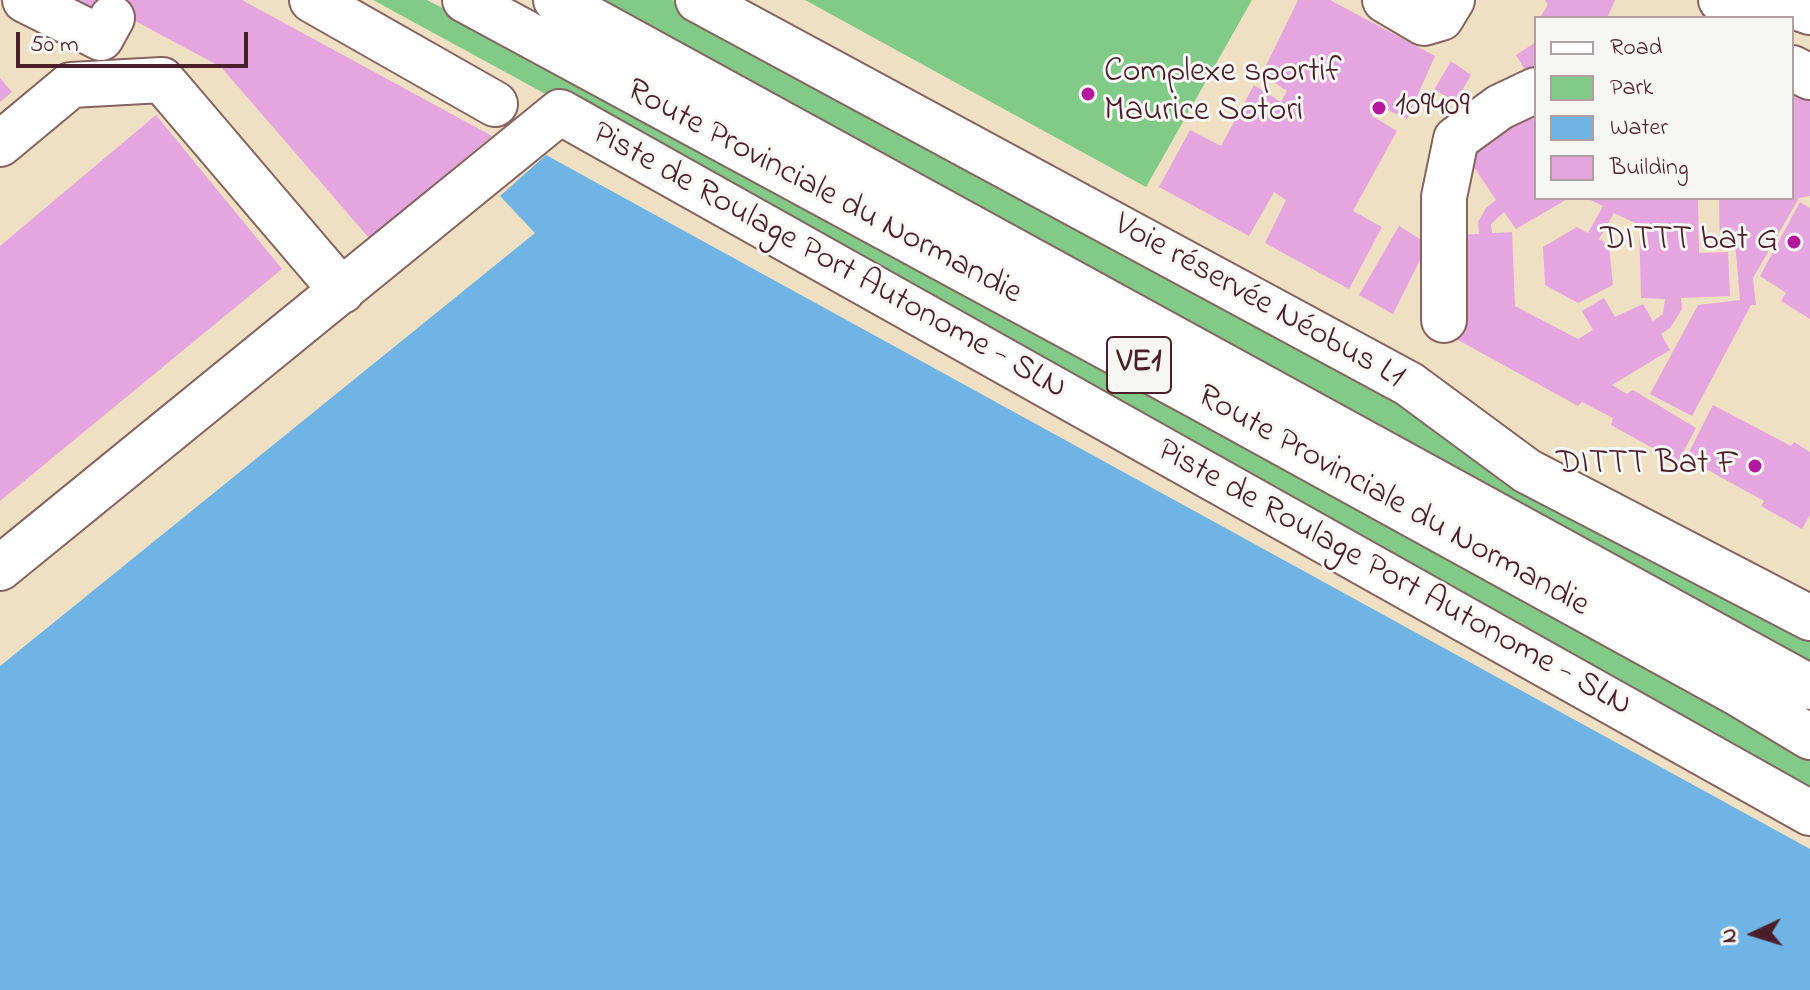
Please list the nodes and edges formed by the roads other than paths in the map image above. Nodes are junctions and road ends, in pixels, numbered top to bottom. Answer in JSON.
{"nodes":[{"id":1,"x":25,"y":0,"type":"edge"},
{"id":2,"x":312,"y":0,"type":"edge"},
{"id":3,"x":465,"y":0,"type":"edge"},
{"id":4,"x":556,"y":0,"type":"edge"},
{"id":5,"x":698,"y":0,"type":"edge"},
{"id":6,"x":1385,"y":0,"type":"edge"},
{"id":7,"x":1452,"y":0,"type":"edge"},
{"id":8,"x":1721,"y":0,"type":"edge"},
{"id":9,"x":1775,"y":0,"type":"edge"},
{"id":10,"x":1810,"y":12,"type":"edge"},
{"id":11,"x":1767,"y":16,"type":"edge"},
{"id":12,"x":107,"y":28,"type":"dead end"},
{"id":13,"x":1534,"y":91,"type":"edge"},
{"id":14,"x":495,"y":104,"type":"dead end"},
{"id":15,"x":0,"y":144,"type":"edge"},
{"id":16,"x":342,"y":291,"type":"junction"},
{"id":17,"x":1444,"y":320,"type":"dead end"},
{"id":18,"x":0,"y":568,"type":"edge"},
{"id":19,"x":1810,"y":618,"type":"edge"},
{"id":20,"x":1810,"y":687,"type":"edge"},
{"id":21,"x":1810,"y":737,"type":"edge"},
{"id":22,"x":1810,"y":813,"type":"edge"}],
"edges":[{"from":1,"to":12,"type":"main road"},
{"from":2,"to":14,"type":"main road"},
{"from":3,"to":21,"type":"main road","name":"Route Provinciale du Normandie","number":"VE1"},
{"from":4,"to":20,"type":"main road","name":"Route Provinciale du Normandie","number":"VE1"},
{"from":5,"to":19,"type":"main road","name":"Voie réservée Néobus L1"},
{"from":6,"to":7,"type":"main road"},
{"from":8,"to":11,"type":"main road"},
{"from":9,"to":10,"type":"main road"},
{"from":13,"to":17,"type":"main road"},
{"from":15,"to":16,"type":"main road"},
{"from":16,"to":18,"type":"main road","name":"Piste de Roulage Port Autonome - SLN"},
{"from":16,"to":22,"type":"main road","name":"Piste de Roulage Port Autonome - SLN"}]}
